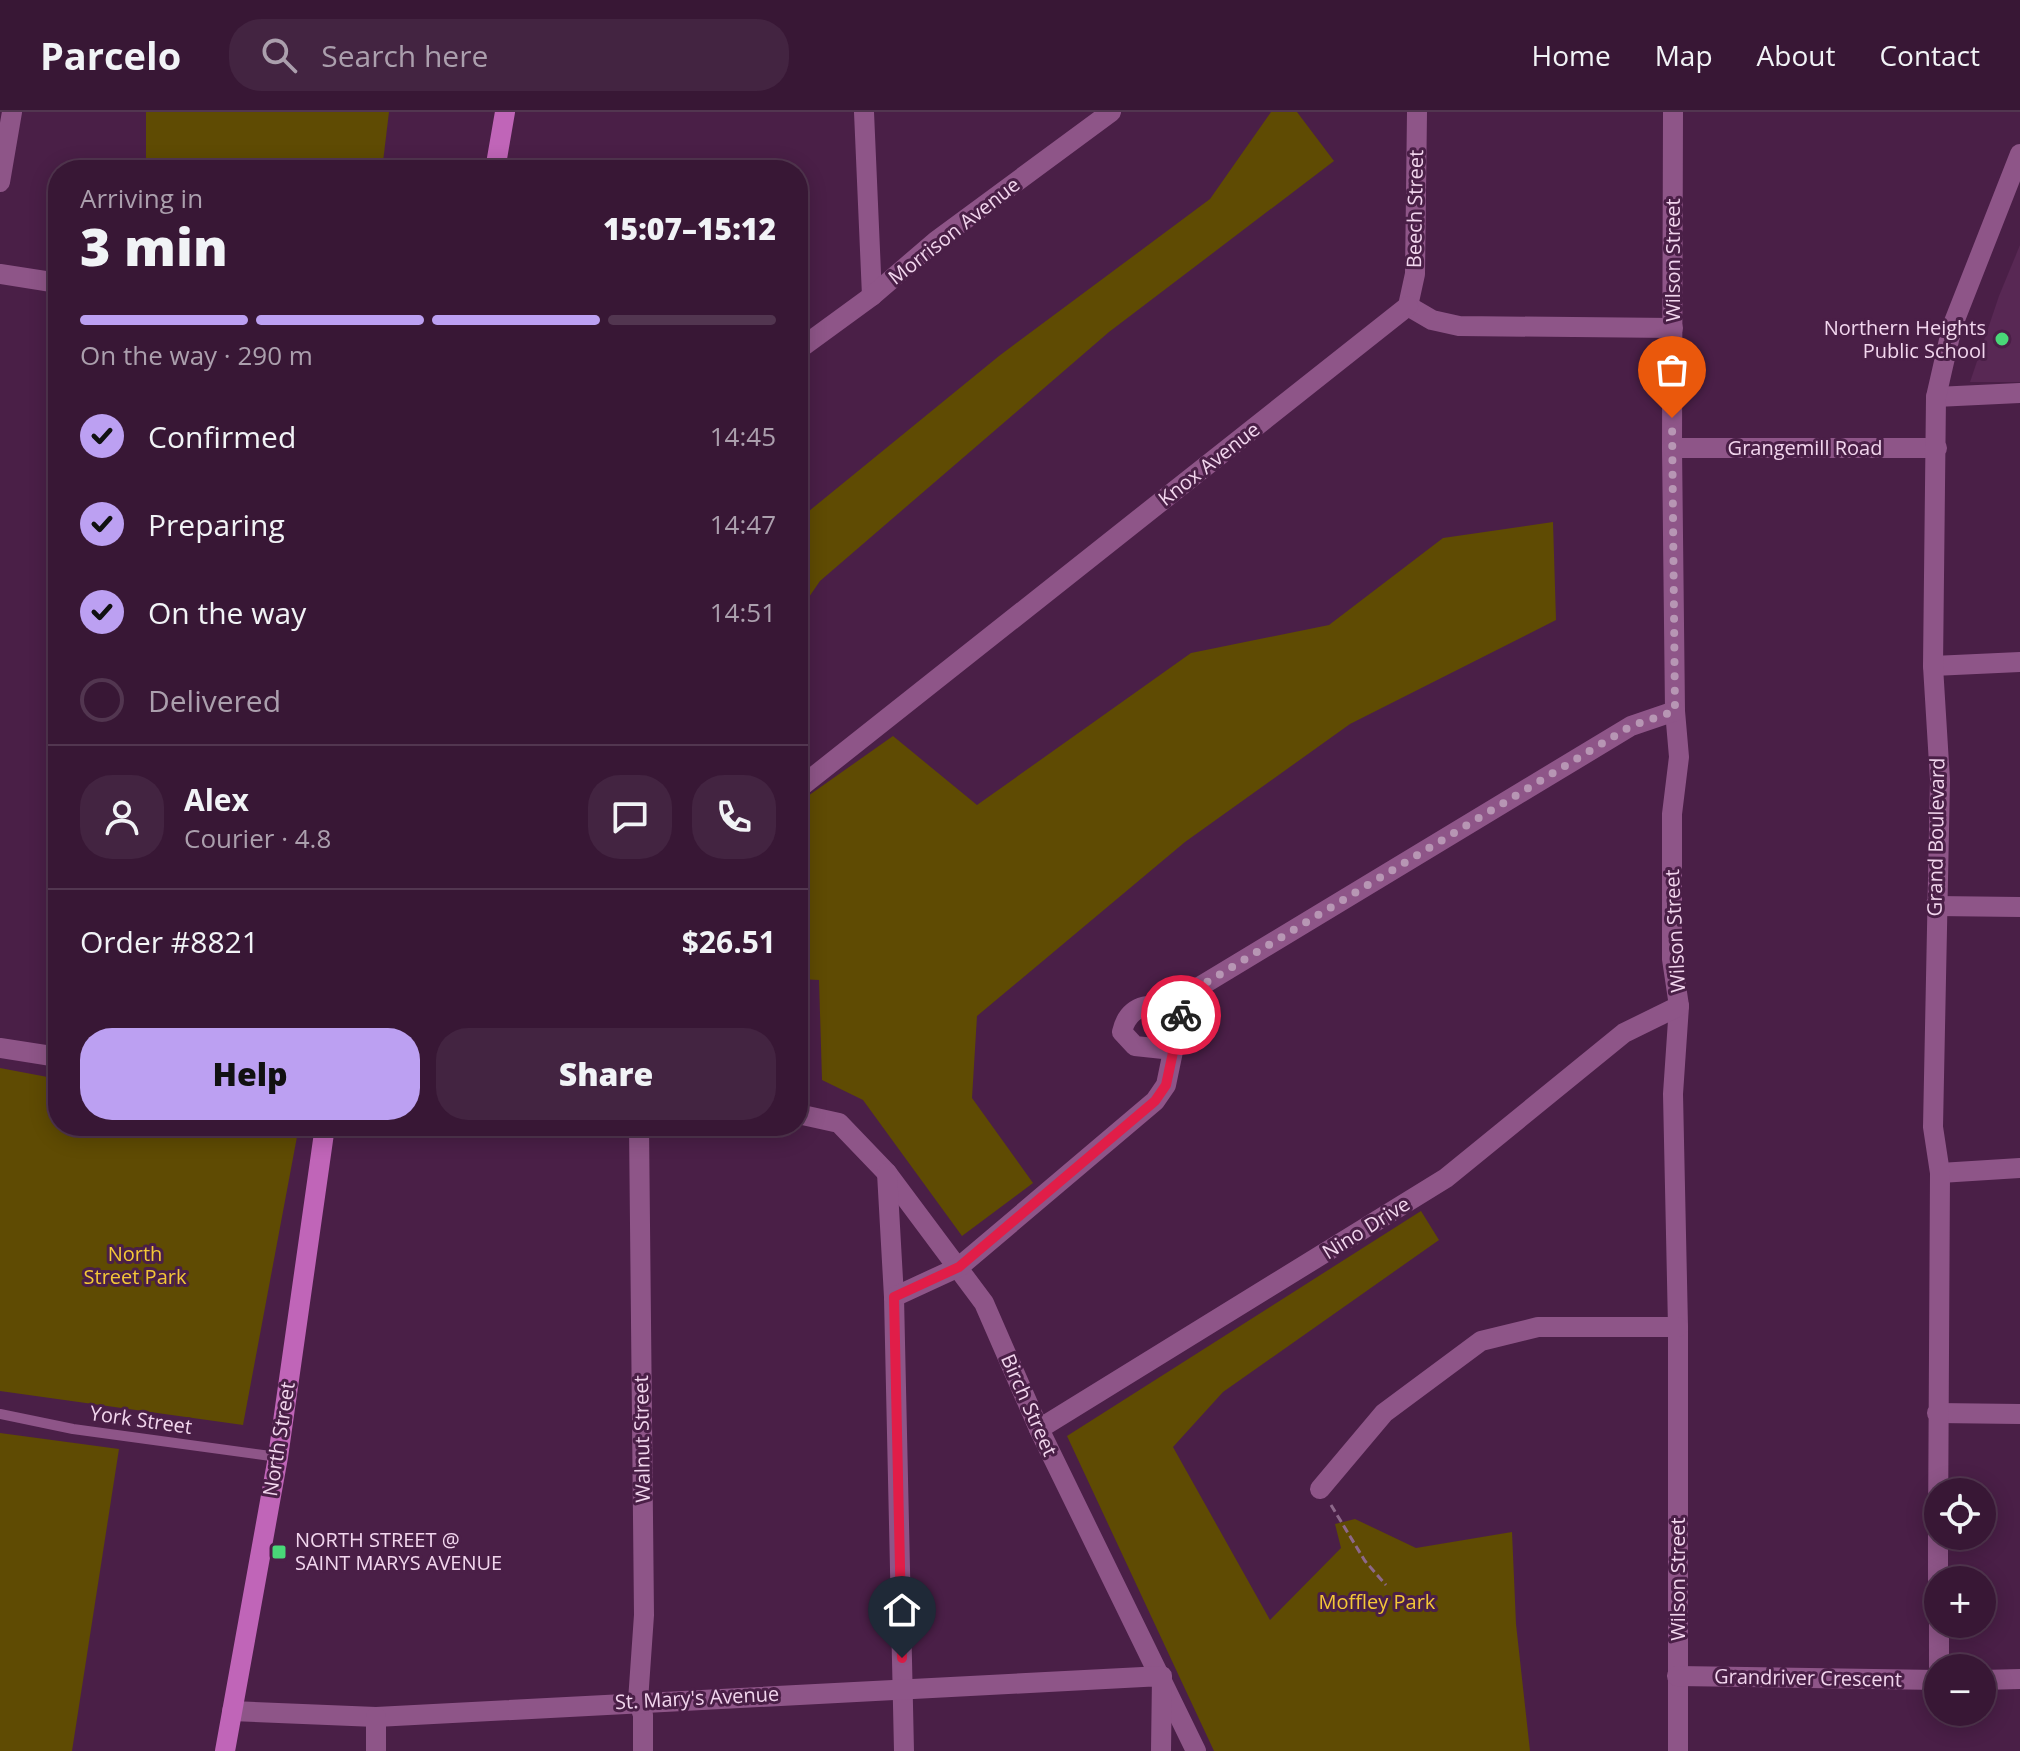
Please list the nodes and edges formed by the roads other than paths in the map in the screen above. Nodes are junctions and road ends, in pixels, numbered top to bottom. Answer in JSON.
{"nodes":[{"id":1,"x":12,"y":112,"type":"edge"},
{"id":2,"x":505,"y":112,"type":"edge"},
{"id":3,"x":864,"y":112,"type":"edge"},
{"id":4,"x":1111,"y":112,"type":"edge"},
{"id":5,"x":1417,"y":112,"type":"edge"},
{"id":6,"x":1673,"y":112,"type":"edge"},
{"id":7,"x":2020,"y":154,"type":"edge"},
{"id":8,"x":497,"y":160,"type":"edge"},
{"id":9,"x":0,"y":182,"type":"edge"},
{"id":10,"x":0,"y":274,"type":"edge"},
{"id":11,"x":48,"y":281,"type":"edge"},
{"id":12,"x":872,"y":296,"type":"junction"},
{"id":13,"x":1408,"y":306,"type":"junction"},
{"id":14,"x":1673,"y":328,"type":"junction"},
{"id":15,"x":808,"y":343,"type":"edge"},
{"id":16,"x":2020,"y":393,"type":"edge"},
{"id":17,"x":1936,"y":397,"type":"junction"},
{"id":18,"x":1672,"y":448,"type":"junction"},
{"id":19,"x":1937,"y":448,"type":"junction"},
{"id":20,"x":2020,"y":662,"type":"edge"},
{"id":21,"x":1933,"y":666,"type":"junction"},
{"id":22,"x":1675,"y":711,"type":"junction"},
{"id":23,"x":808,"y":781,"type":"edge"},
{"id":24,"x":1935,"y":906,"type":"junction"},
{"id":25,"x":2020,"y":907,"type":"edge"},
{"id":26,"x":1679,"y":1006,"type":"junction"},
{"id":27,"x":1182,"y":1008,"type":"junction"},
{"id":28,"x":0,"y":1048,"type":"edge"},
{"id":29,"x":1173,"y":1050,"type":"junction"},
{"id":30,"x":48,"y":1055,"type":"edge"},
{"id":31,"x":808,"y":1116,"type":"edge"},
{"id":32,"x":324,"y":1136,"type":"edge"},
{"id":33,"x":640,"y":1136,"type":"edge"},
{"id":34,"x":2020,"y":1168,"type":"edge"},
{"id":35,"x":887,"y":1173,"type":"junction"},
{"id":36,"x":1940,"y":1173,"type":"junction"},
{"id":37,"x":959,"y":1267,"type":"junction"},
{"id":38,"x":894,"y":1297,"type":"junction"},
{"id":39,"x":1678,"y":1327,"type":"junction"},
{"id":40,"x":1937,"y":1413,"type":"junction"},
{"id":41,"x":0,"y":1414,"type":"edge"},
{"id":42,"x":2020,"y":1414,"type":"edge"},
{"id":43,"x":1039,"y":1429,"type":"junction"},
{"id":44,"x":278,"y":1457,"type":"junction"},
{"id":45,"x":1938,"y":1478,"type":"edge"},
{"id":46,"x":1320,"y":1489,"type":"road end"},
{"id":47,"x":1162,"y":1676,"type":"junction"},
{"id":48,"x":1677,"y":1676,"type":"junction"},
{"id":49,"x":2020,"y":1679,"type":"edge"},
{"id":50,"x":1924,"y":1680,"type":"edge"},
{"id":51,"x":1996,"y":1680,"type":"edge"},
{"id":52,"x":903,"y":1688,"type":"junction"},
{"id":53,"x":638,"y":1701,"type":"junction"},
{"id":54,"x":232,"y":1711,"type":"junction"},
{"id":55,"x":376,"y":1717,"type":"junction"},
{"id":56,"x":225,"y":1751,"type":"edge"},
{"id":57,"x":376,"y":1751,"type":"edge"},
{"id":58,"x":643,"y":1751,"type":"edge"},
{"id":59,"x":904,"y":1751,"type":"edge"},
{"id":60,"x":1161,"y":1751,"type":"edge"},
{"id":61,"x":1196,"y":1751,"type":"edge"},
{"id":62,"x":1678,"y":1751,"type":"edge"}],
"edges":[{"from":1,"to":9,"type":"street"},
{"from":2,"to":8,"type":"main road"},
{"from":3,"to":12,"type":"street"},
{"from":4,"to":12,"type":"street","name":"Morrison Avenue"},
{"from":5,"to":13,"type":"street","name":"Beech Street"},
{"from":6,"to":14,"type":"street","name":"Wilson Street"},
{"from":7,"to":17,"type":"street","name":"Grand Boulevard"},
{"from":10,"to":11,"type":"street"},
{"from":12,"to":15,"type":"street","name":"Morrison Avenue"},
{"from":13,"to":14,"type":"street"},
{"from":13,"to":23,"type":"street","name":"Knox Avenue"},
{"from":14,"to":18,"type":"street","name":"Wilson Street"},
{"from":16,"to":17,"type":"street"},
{"from":17,"to":19,"type":"street","name":"Grand Boulevard"},
{"from":18,"to":19,"type":"street","name":"Grangemill Road"},
{"from":18,"to":22,"type":"street","name":"Wilson Street"},
{"from":19,"to":21,"type":"street","name":"Grand Boulevard"},
{"from":20,"to":21,"type":"street"},
{"from":21,"to":24,"type":"street","name":"Grand Boulevard"},
{"from":22,"to":26,"type":"street","name":"Wilson Street"},
{"from":22,"to":27,"type":"street"},
{"from":24,"to":25,"type":"street"},
{"from":24,"to":36,"type":"street","name":"Grand Boulevard"},
{"from":26,"to":39,"type":"street","name":"Wilson Street"},
{"from":26,"to":43,"type":"street","name":"Nino Drive"},
{"from":27,"to":29,"type":"street"},
{"from":27,"to":29,"type":"street"},
{"from":28,"to":30,"type":"street"},
{"from":29,"to":37,"type":"street"},
{"from":31,"to":35,"type":"street","name":"Birch Street"},
{"from":32,"to":44,"type":"main road","name":"North Street"},
{"from":33,"to":53,"type":"street","name":"Walnut Street"},
{"from":34,"to":36,"type":"street"},
{"from":35,"to":37,"type":"street","name":"Birch Street"},
{"from":35,"to":38,"type":"street"},
{"from":36,"to":40,"type":"street","name":"Grand Boulevard"},
{"from":37,"to":38,"type":"street"},
{"from":37,"to":43,"type":"street","name":"Birch Street"},
{"from":38,"to":52,"type":"street"},
{"from":39,"to":46,"type":"street"},
{"from":39,"to":48,"type":"street","name":"Wilson Street"},
{"from":40,"to":42,"type":"street"},
{"from":40,"to":45,"type":"street","name":"Grand Boulevard"},
{"from":41,"to":44,"type":"lane","name":"York Street"},
{"from":43,"to":47,"type":"street","name":"Birch Street"},
{"from":44,"to":54,"type":"main road","name":"North Street"},
{"from":47,"to":52,"type":"street","name":"St. Mary's Avenue"},
{"from":47,"to":60,"type":"street"},
{"from":47,"to":61,"type":"street","name":"Birch Street"},
{"from":48,"to":50,"type":"street","name":"Grandriver Crescent"},
{"from":48,"to":62,"type":"street","name":"Wilson Street"},
{"from":49,"to":51,"type":"street"},
{"from":52,"to":53,"type":"street","name":"St. Mary's Avenue"},
{"from":52,"to":59,"type":"street"},
{"from":53,"to":55,"type":"street","name":"St. Mary's Avenue"},
{"from":53,"to":58,"type":"street","name":"Walnut Street"},
{"from":54,"to":55,"type":"street","name":"St. Mary's Avenue"},
{"from":54,"to":56,"type":"main road","name":"North Street"},
{"from":55,"to":57,"type":"street"}]}
